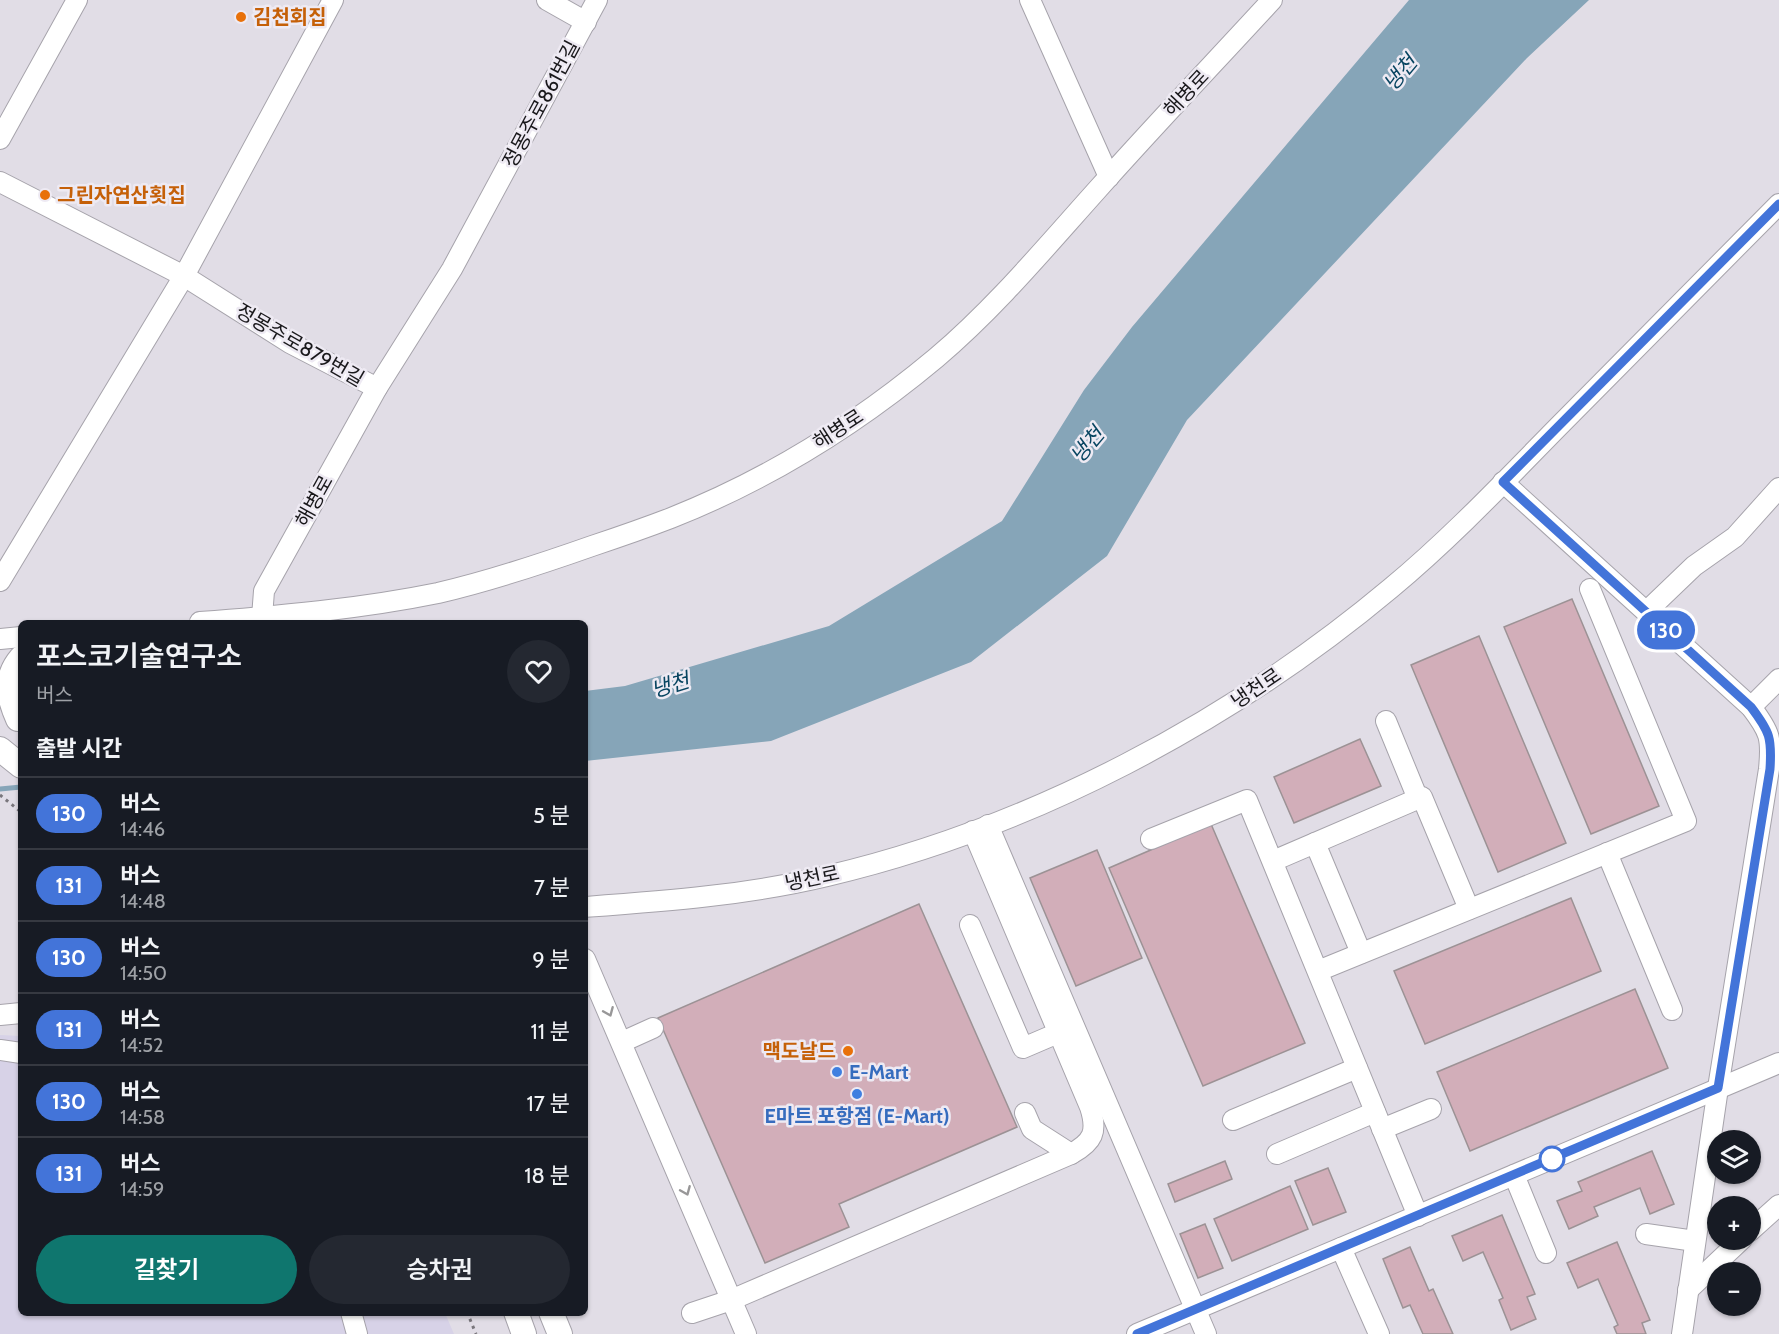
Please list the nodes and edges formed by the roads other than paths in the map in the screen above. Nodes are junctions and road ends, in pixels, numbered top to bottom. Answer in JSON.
{"nodes":[{"id":1,"x":77,"y":0,"type":"edge"},
{"id":2,"x":333,"y":0,"type":"edge"},
{"id":3,"x":547,"y":0,"type":"edge"},
{"id":4,"x":597,"y":0,"type":"edge"},
{"id":5,"x":1030,"y":0,"type":"edge"},
{"id":6,"x":1272,"y":0,"type":"edge"},
{"id":7,"x":586,"y":22,"type":"junction"},
{"id":8,"x":0,"y":139,"type":"edge"},
{"id":9,"x":1108,"y":177,"type":"junction"},
{"id":10,"x":0,"y":182,"type":"edge"},
{"id":11,"x":1779,"y":204,"type":"edge"},
{"id":12,"x":476,"y":225,"type":"joint"},
{"id":13,"x":184,"y":276,"type":"junction"},
{"id":14,"x":376,"y":388,"type":"junction"},
{"id":15,"x":1503,"y":482,"type":"junction"},
{"id":16,"x":1779,"y":488,"type":"edge"},
{"id":17,"x":0,"y":581,"type":"edge"},
{"id":18,"x":1590,"y":589,"type":"dead end"},
{"id":19,"x":1646,"y":612,"type":"junction"},
{"id":20,"x":262,"y":617,"type":"junction"},
{"id":21,"x":225,"y":620,"type":"edge"},
{"id":22,"x":18,"y":637,"type":"edge"},
{"id":23,"x":0,"y":639,"type":"edge"},
{"id":24,"x":16,"y":665,"type":"edge"},
{"id":25,"x":1779,"y":679,"type":"edge"},
{"id":26,"x":0,"y":704,"type":"edge"},
{"id":27,"x":1751,"y":707,"type":"junction"},
{"id":28,"x":18,"y":716,"type":"edge"},
{"id":29,"x":18,"y":718,"type":"edge"},
{"id":30,"x":1386,"y":721,"type":"dead end"},
{"id":31,"x":0,"y":749,"type":"edge"},
{"id":32,"x":18,"y":764,"type":"edge"},
{"id":33,"x":1418,"y":799,"type":"junction"},
{"id":34,"x":981,"y":828,"type":"junction"},
{"id":35,"x":1151,"y":839,"type":"dead end"},
{"id":36,"x":1315,"y":843,"type":"junction"},
{"id":37,"x":1607,"y":853,"type":"junction"},
{"id":38,"x":1273,"y":861,"type":"junction"},
{"id":39,"x":588,"y":907,"type":"edge"},
{"id":40,"x":1469,"y":909,"type":"junction"},
{"id":41,"x":970,"y":925,"type":"dead end"},
{"id":42,"x":1361,"y":953,"type":"junction"},
{"id":43,"x":588,"y":966,"type":"edge"},
{"id":44,"x":1318,"y":971,"type":"junction"},
{"id":45,"x":1672,"y":1010,"type":"dead end"},
{"id":46,"x":18,"y":1013,"type":"edge"},
{"id":47,"x":0,"y":1015,"type":"edge"},
{"id":48,"x":653,"y":1028,"type":"dead end"},
{"id":49,"x":1058,"y":1034,"type":"junction"},
{"id":50,"x":622,"y":1042,"type":"junction"},
{"id":51,"x":0,"y":1050,"type":"edge"},
{"id":52,"x":18,"y":1053,"type":"edge"},
{"id":53,"x":1779,"y":1063,"type":"edge"},
{"id":54,"x":1357,"y":1068,"type":"junction"},
{"id":55,"x":1718,"y":1088,"type":"junction"},
{"id":56,"x":1431,"y":1109,"type":"dead end"},
{"id":57,"x":1025,"y":1113,"type":"dead end"},
{"id":58,"x":1233,"y":1120,"type":"dead end"},
{"id":59,"x":1379,"y":1120,"type":"junction"},
{"id":60,"x":1071,"y":1154,"type":"junction"},
{"id":61,"x":1277,"y":1154,"type":"dead end"},
{"id":62,"x":1514,"y":1175,"type":"junction"},
{"id":63,"x":1779,"y":1205,"type":"edge"},
{"id":64,"x":1418,"y":1216,"type":"junction"},
{"id":65,"x":1761,"y":1222,"type":"edge"},
{"id":66,"x":1646,"y":1234,"type":"dead end"},
{"id":67,"x":1695,"y":1241,"type":"junction"},
{"id":68,"x":1341,"y":1248,"type":"junction"},
{"id":69,"x":1731,"y":1250,"type":"edge"},
{"id":70,"x":1546,"y":1253,"type":"dead end"},
{"id":71,"x":1688,"y":1290,"type":"junction"},
{"id":72,"x":731,"y":1300,"type":"junction"},
{"id":73,"x":1196,"y":1310,"type":"junction"},
{"id":74,"x":692,"y":1313,"type":"dead end"},
{"id":75,"x":352,"y":1316,"type":"edge"},
{"id":76,"x":517,"y":1316,"type":"edge"},
{"id":77,"x":553,"y":1316,"type":"edge"},
{"id":78,"x":357,"y":1334,"type":"edge"},
{"id":79,"x":524,"y":1334,"type":"edge"},
{"id":80,"x":560,"y":1334,"type":"edge"},
{"id":81,"x":746,"y":1334,"type":"edge"},
{"id":82,"x":1137,"y":1334,"type":"edge"},
{"id":83,"x":1206,"y":1334,"type":"edge"},
{"id":84,"x":1379,"y":1334,"type":"edge"},
{"id":85,"x":1682,"y":1334,"type":"edge"}],
"edges":[{"from":1,"to":8,"type":"street"},
{"from":2,"to":13,"type":"street"},
{"from":3,"to":7,"type":"street","name":"정몽주로861번길"},
{"from":4,"to":7,"type":"street"},
{"from":5,"to":9,"type":"street"},
{"from":6,"to":9,"type":"street","name":"해병로"},
{"from":7,"to":12,"type":"street","name":"정몽주로861번길"},
{"from":9,"to":20,"type":"street","name":"해병로"},
{"from":10,"to":13,"type":"street","name":"정몽주로879번길"},
{"from":11,"to":15,"type":"street","name":"냉천로"},
{"from":12,"to":14,"type":"street","name":"정몽주로879번길"},
{"from":13,"to":14,"type":"street","name":"정몽주로879번길"},
{"from":13,"to":17,"type":"street"},
{"from":14,"to":20,"type":"street","name":"해병로"},
{"from":15,"to":19,"type":"street"},
{"from":15,"to":34,"type":"street","name":"냉천로"},
{"from":16,"to":19,"type":"street"},
{"from":18,"to":37,"type":"street"},
{"from":19,"to":27,"type":"street"},
{"from":20,"to":21,"type":"street","name":"해병로"},
{"from":22,"to":23,"type":"street"},
{"from":24,"to":28,"type":"main road"},
{"from":25,"to":27,"type":"street"},
{"from":26,"to":29,"type":"main road"},
{"from":27,"to":55,"type":"street"},
{"from":30,"to":33,"type":"street"},
{"from":31,"to":32,"type":"main road"},
{"from":33,"to":36,"type":"street"},
{"from":33,"to":40,"type":"street"},
{"from":34,"to":39,"type":"street","name":"냉천로"},
{"from":34,"to":49,"type":"street"},
{"from":34,"to":73,"type":"street"},
{"from":35,"to":38,"type":"street"},
{"from":36,"to":38,"type":"street"},
{"from":36,"to":42,"type":"street"},
{"from":37,"to":40,"type":"street"},
{"from":37,"to":45,"type":"street"},
{"from":38,"to":44,"type":"street"},
{"from":40,"to":42,"type":"street"},
{"from":41,"to":49,"type":"street"},
{"from":42,"to":44,"type":"street"},
{"from":43,"to":50,"type":"street","one_way":true},
{"from":44,"to":54,"type":"street"},
{"from":46,"to":47,"type":"street"},
{"from":48,"to":50,"type":"street"},
{"from":49,"to":60,"type":"street"},
{"from":50,"to":72,"type":"street","one_way":true},
{"from":51,"to":52,"type":"street"},
{"from":53,"to":55,"type":"street"},
{"from":54,"to":58,"type":"street"},
{"from":54,"to":59,"type":"street"},
{"from":55,"to":62,"type":"street"},
{"from":55,"to":67,"type":"street"},
{"from":56,"to":59,"type":"street"},
{"from":57,"to":60,"type":"street"},
{"from":59,"to":61,"type":"street"},
{"from":59,"to":64,"type":"street"},
{"from":60,"to":72,"type":"street"},
{"from":62,"to":64,"type":"street"},
{"from":62,"to":70,"type":"street"},
{"from":63,"to":65,"type":"street"},
{"from":64,"to":68,"type":"street"},
{"from":66,"to":67,"type":"street"},
{"from":67,"to":71,"type":"street"},
{"from":68,"to":73,"type":"street"},
{"from":68,"to":84,"type":"street"},
{"from":69,"to":71,"type":"street"},
{"from":71,"to":85,"type":"street"},
{"from":72,"to":74,"type":"street"},
{"from":72,"to":81,"type":"street"},
{"from":73,"to":82,"type":"street"},
{"from":73,"to":83,"type":"street"},
{"from":75,"to":78,"type":"street"},
{"from":76,"to":79,"type":"main road"},
{"from":77,"to":80,"type":"main road"}]}
